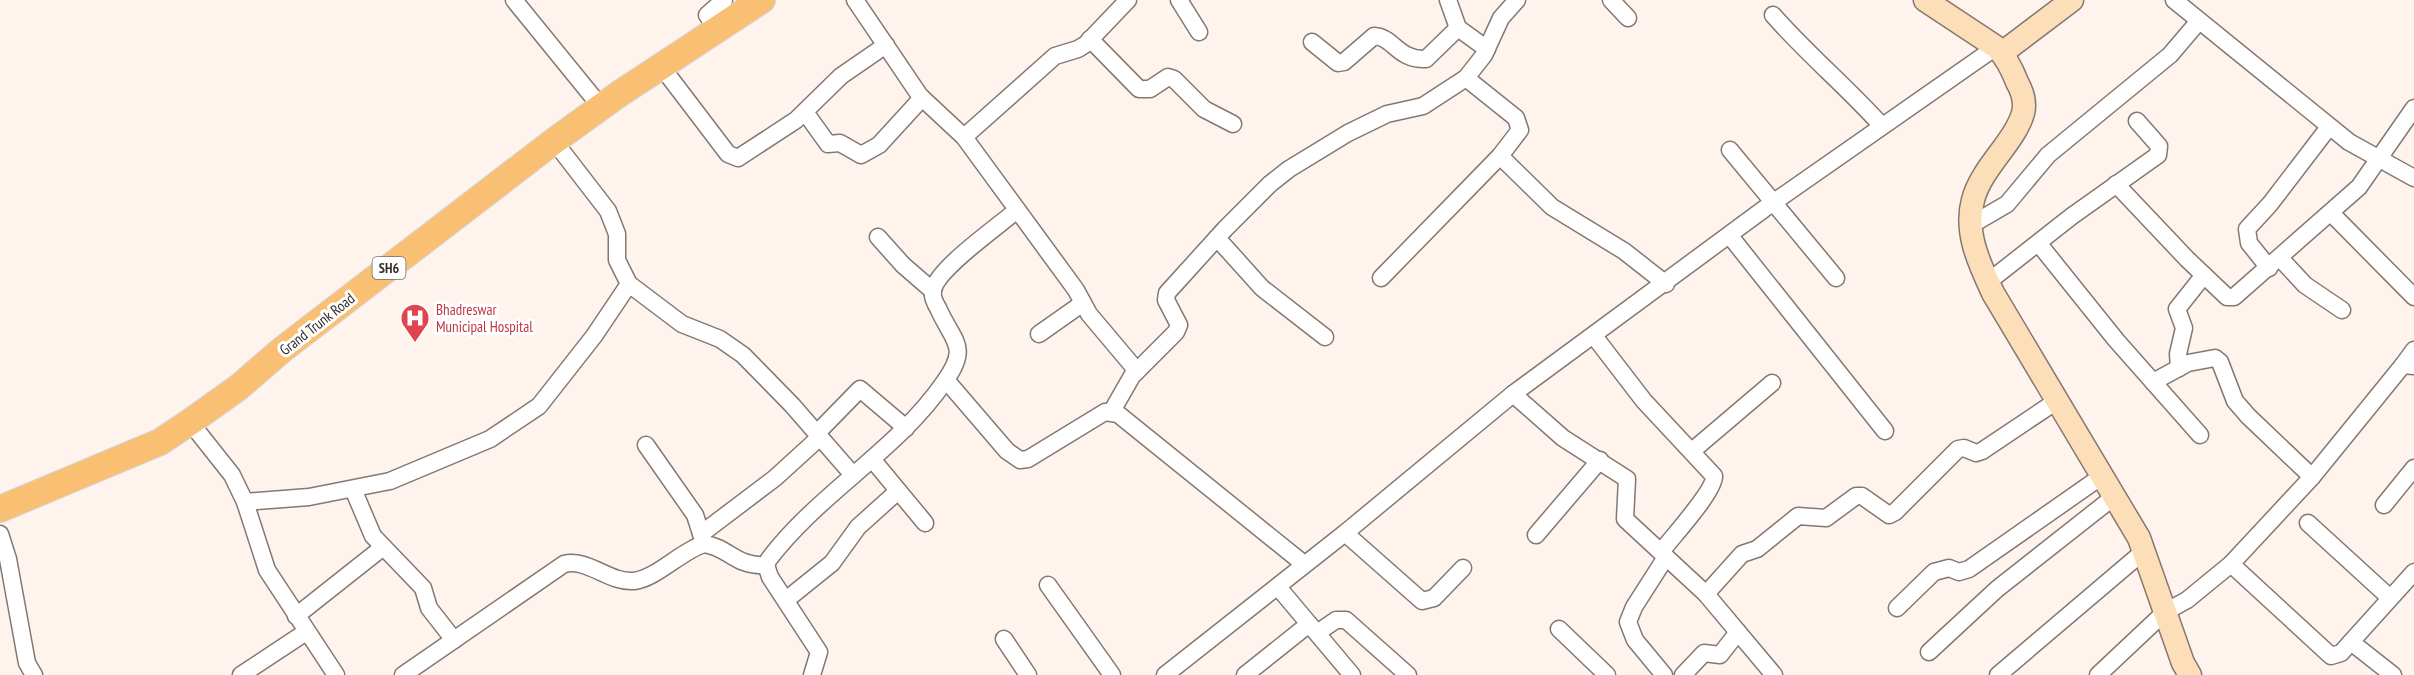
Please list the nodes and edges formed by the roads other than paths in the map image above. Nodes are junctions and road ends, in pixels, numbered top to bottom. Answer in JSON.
{"nodes":[{"id":1,"x":514,"y":0,"type":"edge"},
{"id":2,"x":724,"y":0,"type":"edge"},
{"id":3,"x":762,"y":0,"type":"edge"},
{"id":4,"x":855,"y":0,"type":"edge"},
{"id":5,"x":1128,"y":0,"type":"edge"},
{"id":6,"x":1179,"y":0,"type":"edge"},
{"id":7,"x":1448,"y":0,"type":"edge"},
{"id":8,"x":1517,"y":0,"type":"edge"},
{"id":9,"x":1611,"y":0,"type":"edge"},
{"id":10,"x":1925,"y":0,"type":"edge"},
{"id":11,"x":2072,"y":0,"type":"edge"},
{"id":12,"x":2174,"y":0,"type":"edge"},
{"id":13,"x":1773,"y":15,"type":"dead end"},
{"id":14,"x":1628,"y":18,"type":"dead end"},
{"id":15,"x":2199,"y":21,"type":"junction"},
{"id":16,"x":717,"y":28,"type":"junction"},
{"id":17,"x":1458,"y":28,"type":"junction"},
{"id":18,"x":1199,"y":32,"type":"dead end"},
{"id":19,"x":1090,"y":39,"type":"junction"},
{"id":20,"x":1312,"y":42,"type":"dead end"},
{"id":21,"x":886,"y":45,"type":"junction"},
{"id":22,"x":1487,"y":49,"type":"junction"},
{"id":23,"x":1999,"y":50,"type":"junction"},
{"id":24,"x":661,"y":66,"type":"junction"},
{"id":25,"x":1466,"y":78,"type":"junction"},
{"id":26,"x":922,"y":98,"type":"junction"},
{"id":27,"x":601,"y":107,"type":"junction"},
{"id":28,"x":2414,"y":108,"type":"edge"},
{"id":29,"x":805,"y":112,"type":"junction"},
{"id":30,"x":2137,"y":121,"type":"dead end"},
{"id":31,"x":1233,"y":124,"type":"dead end"},
{"id":32,"x":1882,"y":126,"type":"junction"},
{"id":33,"x":2329,"y":127,"type":"junction"},
{"id":34,"x":964,"y":137,"type":"junction"},
{"id":35,"x":554,"y":141,"type":"junction"},
{"id":36,"x":1730,"y":150,"type":"dead end"},
{"id":37,"x":1500,"y":156,"type":"junction"},
{"id":38,"x":2378,"y":160,"type":"junction"},
{"id":39,"x":2414,"y":178,"type":"edge"},
{"id":40,"x":2116,"y":184,"type":"junction"},
{"id":41,"x":1774,"y":203,"type":"junction"},
{"id":42,"x":1017,"y":210,"type":"junction"},
{"id":43,"x":2331,"y":213,"type":"junction"},
{"id":44,"x":1971,"y":225,"type":"junction"},
{"id":45,"x":1730,"y":236,"type":"junction"},
{"id":46,"x":878,"y":237,"type":"dead end"},
{"id":47,"x":1217,"y":238,"type":"junction"},
{"id":48,"x":2039,"y":244,"type":"junction"},
{"id":49,"x":2274,"y":263,"type":"junction"},
{"id":50,"x":2204,"y":275,"type":"junction"},
{"id":51,"x":1381,"y":278,"type":"dead end"},
{"id":52,"x":1836,"y":278,"type":"dead end"},
{"id":53,"x":1988,"y":282,"type":"junction"},
{"id":54,"x":629,"y":284,"type":"junction"},
{"id":55,"x":1666,"y":284,"type":"junction"},
{"id":56,"x":933,"y":291,"type":"junction"},
{"id":57,"x":2414,"y":297,"type":"edge"},
{"id":58,"x":1083,"y":303,"type":"junction"},
{"id":59,"x":2342,"y":310,"type":"dead end"},
{"id":60,"x":1039,"y":334,"type":"dead end"},
{"id":61,"x":1594,"y":336,"type":"junction"},
{"id":62,"x":1325,"y":338,"type":"dead end"},
{"id":63,"x":2414,"y":350,"type":"edge"},
{"id":64,"x":2408,"y":365,"type":"edge"},
{"id":65,"x":2179,"y":368,"type":"junction"},
{"id":66,"x":1137,"y":371,"type":"junction"},
{"id":67,"x":946,"y":380,"type":"junction"},
{"id":68,"x":2153,"y":382,"type":"junction"},
{"id":69,"x":1772,"y":383,"type":"dead end"},
{"id":70,"x":1513,"y":394,"type":"junction"},
{"id":71,"x":2058,"y":400,"type":"junction"},
{"id":72,"x":1112,"y":411,"type":"junction"},
{"id":73,"x":190,"y":422,"type":"junction"},
{"id":74,"x":906,"y":428,"type":"junction"},
{"id":75,"x":1885,"y":431,"type":"dead end"},
{"id":76,"x":818,"y":435,"type":"junction"},
{"id":77,"x":2200,"y":435,"type":"dead end"},
{"id":78,"x":646,"y":446,"type":"dead end"},
{"id":79,"x":1692,"y":451,"type":"junction"},
{"id":80,"x":872,"y":459,"type":"junction"},
{"id":81,"x":1600,"y":460,"type":"junction"},
{"id":82,"x":2414,"y":468,"type":"edge"},
{"id":83,"x":853,"y":475,"type":"junction"},
{"id":84,"x":2102,"y":476,"type":"junction"},
{"id":85,"x":2312,"y":477,"type":"junction"},
{"id":86,"x":352,"y":489,"type":"junction"},
{"id":87,"x":898,"y":491,"type":"junction"},
{"id":88,"x":2115,"y":496,"type":"junction"},
{"id":89,"x":245,"y":502,"type":"junction"},
{"id":90,"x":2384,"y":505,"type":"dead end"},
{"id":91,"x":0,"y":508,"type":"edge"},
{"id":92,"x":925,"y":523,"type":"dead end"},
{"id":93,"x":2308,"y":523,"type":"dead end"},
{"id":94,"x":1345,"y":533,"type":"junction"},
{"id":95,"x":0,"y":534,"type":"edge"},
{"id":96,"x":1536,"y":535,"type":"dead end"},
{"id":97,"x":703,"y":539,"type":"junction"},
{"id":98,"x":382,"y":548,"type":"junction"},
{"id":99,"x":2144,"y":551,"type":"junction"},
{"id":100,"x":1664,"y":554,"type":"junction"},
{"id":101,"x":1304,"y":564,"type":"junction"},
{"id":102,"x":2231,"y":564,"type":"junction"},
{"id":103,"x":766,"y":565,"type":"junction"},
{"id":104,"x":1463,"y":568,"type":"dead end"},
{"id":105,"x":2414,"y":572,"type":"edge"},
{"id":106,"x":1048,"y":585,"type":"dead end"},
{"id":107,"x":1278,"y":587,"type":"junction"},
{"id":108,"x":1706,"y":594,"type":"junction"},
{"id":109,"x":2389,"y":597,"type":"junction"},
{"id":110,"x":786,"y":600,"type":"junction"},
{"id":111,"x":1897,"y":608,"type":"dead end"},
{"id":112,"x":2165,"y":612,"type":"junction"},
{"id":113,"x":296,"y":616,"type":"junction"},
{"id":114,"x":1313,"y":628,"type":"junction"},
{"id":115,"x":1559,"y":629,"type":"dead end"},
{"id":116,"x":306,"y":632,"type":"junction"},
{"id":117,"x":1738,"y":632,"type":"junction"},
{"id":118,"x":1004,"y":639,"type":"dead end"},
{"id":119,"x":454,"y":640,"type":"junction"},
{"id":120,"x":2351,"y":642,"type":"junction"},
{"id":121,"x":1929,"y":652,"type":"dead end"},
{"id":122,"x":34,"y":675,"type":"edge"},
{"id":123,"x":241,"y":675,"type":"edge"},
{"id":124,"x":336,"y":675,"type":"edge"},
{"id":125,"x":403,"y":675,"type":"edge"},
{"id":126,"x":812,"y":675,"type":"edge"},
{"id":127,"x":1028,"y":675,"type":"edge"},
{"id":128,"x":1112,"y":675,"type":"edge"},
{"id":129,"x":1165,"y":675,"type":"edge"},
{"id":130,"x":1245,"y":675,"type":"edge"},
{"id":131,"x":1352,"y":675,"type":"edge"},
{"id":132,"x":1408,"y":675,"type":"edge"},
{"id":133,"x":1607,"y":675,"type":"edge"},
{"id":134,"x":1664,"y":675,"type":"edge"},
{"id":135,"x":1683,"y":675,"type":"edge"},
{"id":136,"x":1774,"y":675,"type":"edge"},
{"id":137,"x":1998,"y":675,"type":"edge"},
{"id":138,"x":2098,"y":675,"type":"edge"},
{"id":139,"x":2190,"y":675,"type":"edge"},
{"id":140,"x":2393,"y":675,"type":"edge"}],
"edges":[{"from":1,"to":27,"type":"street"},
{"from":2,"to":16,"type":"street"},
{"from":3,"to":16,"type":"main road","name":"Grand Trunk Road","number":"SH6"},
{"from":4,"to":21,"type":"street"},
{"from":5,"to":19,"type":"street"},
{"from":6,"to":18,"type":"street"},
{"from":7,"to":17,"type":"street"},
{"from":8,"to":22,"type":"street"},
{"from":9,"to":14,"type":"street"},
{"from":10,"to":23,"type":"street"},
{"from":11,"to":23,"type":"street"},
{"from":12,"to":15,"type":"street"},
{"from":13,"to":32,"type":"street"},
{"from":15,"to":33,"type":"street"},
{"from":15,"to":44,"type":"street"},
{"from":16,"to":24,"type":"main road","name":"Grand Trunk Road","number":"SH6"},
{"from":17,"to":20,"type":"street"},
{"from":17,"to":22,"type":"street"},
{"from":19,"to":31,"type":"street"},
{"from":19,"to":34,"type":"street"},
{"from":21,"to":26,"type":"street"},
{"from":21,"to":29,"type":"street"},
{"from":22,"to":25,"type":"street"},
{"from":23,"to":32,"type":"street"},
{"from":23,"to":44,"type":"street"},
{"from":24,"to":27,"type":"main road","name":"Grand Trunk Road","number":"SH6"},
{"from":24,"to":29,"type":"street"},
{"from":25,"to":37,"type":"street"},
{"from":25,"to":47,"type":"street"},
{"from":26,"to":29,"type":"street"},
{"from":26,"to":34,"type":"street"},
{"from":27,"to":35,"type":"main road","name":"Grand Trunk Road","number":"SH6"},
{"from":28,"to":38,"type":"street"},
{"from":30,"to":40,"type":"street"},
{"from":32,"to":41,"type":"street"},
{"from":33,"to":38,"type":"street"},
{"from":33,"to":49,"type":"street"},
{"from":34,"to":42,"type":"street"},
{"from":35,"to":54,"type":"street"},
{"from":35,"to":73,"type":"main road","name":"Grand Trunk Road","number":"SH6"},
{"from":36,"to":41,"type":"street"},
{"from":37,"to":51,"type":"street"},
{"from":37,"to":55,"type":"street"},
{"from":38,"to":39,"type":"street"},
{"from":38,"to":43,"type":"street"},
{"from":40,"to":48,"type":"street"},
{"from":40,"to":50,"type":"street"},
{"from":41,"to":45,"type":"street"},
{"from":41,"to":52,"type":"street"},
{"from":42,"to":56,"type":"street"},
{"from":42,"to":58,"type":"street"},
{"from":43,"to":49,"type":"street"},
{"from":43,"to":57,"type":"street"},
{"from":44,"to":53,"type":"street"},
{"from":45,"to":55,"type":"street"},
{"from":45,"to":75,"type":"street"},
{"from":46,"to":56,"type":"street"},
{"from":47,"to":62,"type":"street"},
{"from":47,"to":66,"type":"street"},
{"from":48,"to":53,"type":"street"},
{"from":48,"to":68,"type":"street"},
{"from":49,"to":50,"type":"street"},
{"from":49,"to":59,"type":"street"},
{"from":50,"to":65,"type":"street"},
{"from":53,"to":71,"type":"street"},
{"from":54,"to":76,"type":"street"},
{"from":54,"to":86,"type":"street"},
{"from":55,"to":61,"type":"street"},
{"from":56,"to":67,"type":"street"},
{"from":58,"to":60,"type":"street"},
{"from":58,"to":66,"type":"street"},
{"from":61,"to":70,"type":"street"},
{"from":61,"to":79,"type":"street"},
{"from":63,"to":64,"type":"street"},
{"from":64,"to":85,"type":"street"},
{"from":65,"to":68,"type":"street"},
{"from":65,"to":85,"type":"street"},
{"from":66,"to":72,"type":"street"},
{"from":67,"to":72,"type":"street"},
{"from":67,"to":74,"type":"street"},
{"from":68,"to":77,"type":"street"},
{"from":69,"to":79,"type":"street"},
{"from":70,"to":81,"type":"street"},
{"from":70,"to":94,"type":"street"},
{"from":71,"to":84,"type":"street"},
{"from":71,"to":108,"type":"street"},
{"from":72,"to":101,"type":"street"},
{"from":73,"to":89,"type":"street"},
{"from":73,"to":91,"type":"main road","name":"Grand Trunk Road","number":"SH6"},
{"from":74,"to":76,"type":"street"},
{"from":74,"to":80,"type":"street"},
{"from":76,"to":83,"type":"street"},
{"from":76,"to":97,"type":"street"},
{"from":78,"to":97,"type":"street"},
{"from":79,"to":100,"type":"street"},
{"from":80,"to":83,"type":"street"},
{"from":80,"to":87,"type":"street"},
{"from":81,"to":96,"type":"street"},
{"from":81,"to":100,"type":"street"},
{"from":82,"to":90,"type":"street"},
{"from":83,"to":103,"type":"street"},
{"from":84,"to":88,"type":"street"},
{"from":84,"to":111,"type":"street"},
{"from":85,"to":102,"type":"street"},
{"from":86,"to":89,"type":"street"},
{"from":86,"to":98,"type":"street"},
{"from":87,"to":92,"type":"street"},
{"from":87,"to":110,"type":"street"},
{"from":88,"to":99,"type":"street"},
{"from":88,"to":121,"type":"street"},
{"from":89,"to":113,"type":"street"},
{"from":93,"to":109,"type":"street"},
{"from":94,"to":101,"type":"street"},
{"from":94,"to":104,"type":"street"},
{"from":95,"to":122,"type":"street"},
{"from":97,"to":103,"type":"street"},
{"from":97,"to":119,"type":"street"},
{"from":98,"to":113,"type":"street"},
{"from":98,"to":119,"type":"street"},
{"from":99,"to":112,"type":"street"},
{"from":99,"to":137,"type":"street"},
{"from":100,"to":108,"type":"street"},
{"from":100,"to":134,"type":"street"},
{"from":101,"to":107,"type":"street"},
{"from":102,"to":112,"type":"street"},
{"from":102,"to":120,"type":"street"},
{"from":103,"to":110,"type":"street"},
{"from":105,"to":109,"type":"street"},
{"from":106,"to":128,"type":"street"},
{"from":107,"to":114,"type":"street"},
{"from":107,"to":129,"type":"street"},
{"from":108,"to":117,"type":"street"},
{"from":109,"to":120,"type":"street"},
{"from":110,"to":126,"type":"street"},
{"from":112,"to":138,"type":"street"},
{"from":112,"to":139,"type":"street"},
{"from":113,"to":116,"type":"street"},
{"from":114,"to":130,"type":"street"},
{"from":114,"to":131,"type":"street"},
{"from":114,"to":132,"type":"street"},
{"from":115,"to":133,"type":"street"},
{"from":116,"to":123,"type":"street"},
{"from":116,"to":124,"type":"street"},
{"from":117,"to":135,"type":"street"},
{"from":117,"to":136,"type":"street"},
{"from":118,"to":127,"type":"street"},
{"from":119,"to":125,"type":"street"},
{"from":120,"to":140,"type":"street"}]}
